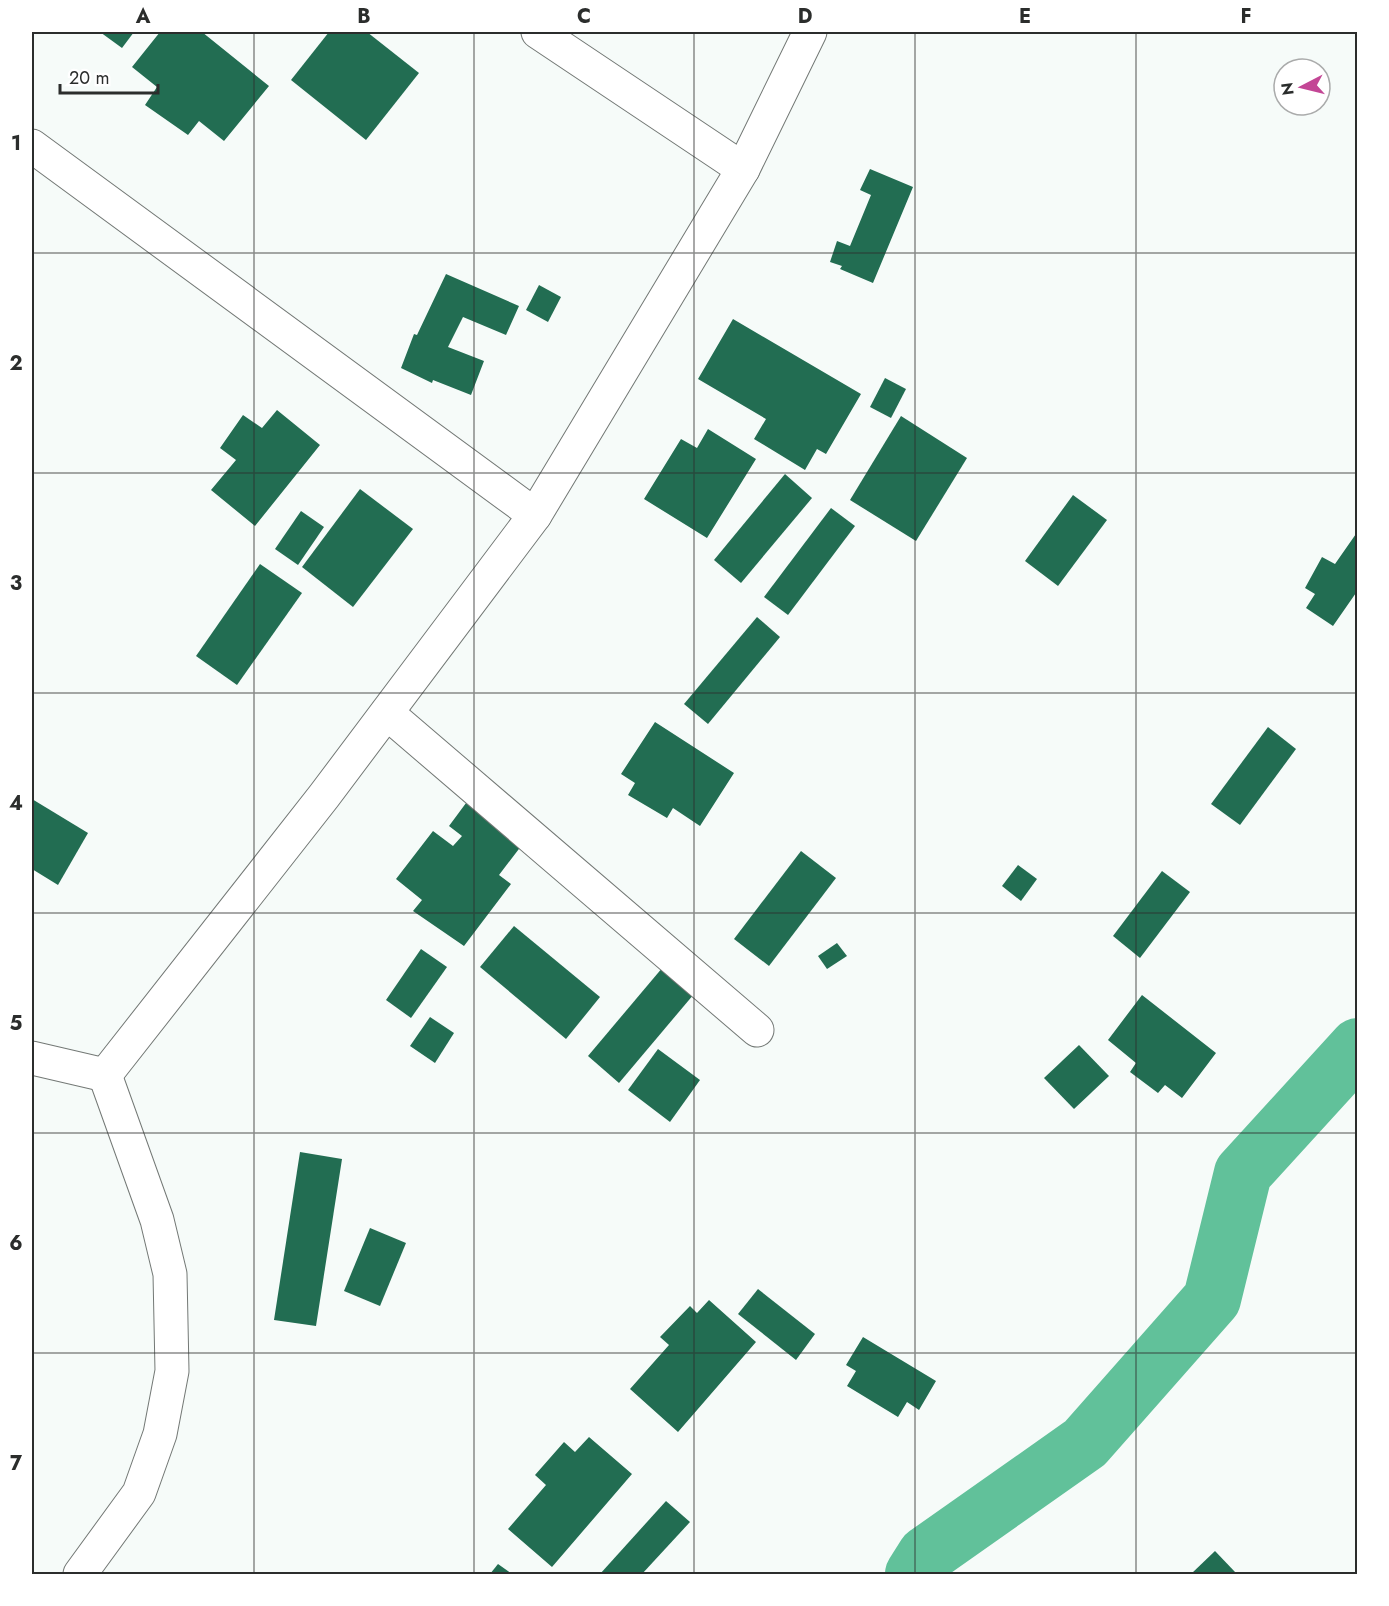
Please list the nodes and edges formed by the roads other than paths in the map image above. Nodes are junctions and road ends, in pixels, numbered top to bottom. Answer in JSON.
{"nodes":[{"id":1,"x":538,"y":32,"type":"edge"},
{"id":2,"x":810,"y":32,"type":"edge"},
{"id":3,"x":32,"y":146,"type":"edge"},
{"id":4,"x":743,"y":169,"type":"junction"},
{"id":5,"x":535,"y":515,"type":"junction"},
{"id":6,"x":387,"y":713,"type":"junction"},
{"id":7,"x":757,"y":1030,"type":"dead end"},
{"id":8,"x":32,"y":1058,"type":"edge"},
{"id":9,"x":105,"y":1075,"type":"junction"},
{"id":10,"x":80,"y":1575,"type":"edge"}],
"edges":[{"from":1,"to":4,"type":"street"},
{"from":2,"to":4,"type":"street"},
{"from":3,"to":5,"type":"street"},
{"from":4,"to":5,"type":"street"},
{"from":5,"to":6,"type":"street"},
{"from":6,"to":7,"type":"street"},
{"from":6,"to":9,"type":"street"},
{"from":8,"to":9,"type":"street"},
{"from":9,"to":10,"type":"street"}]}
